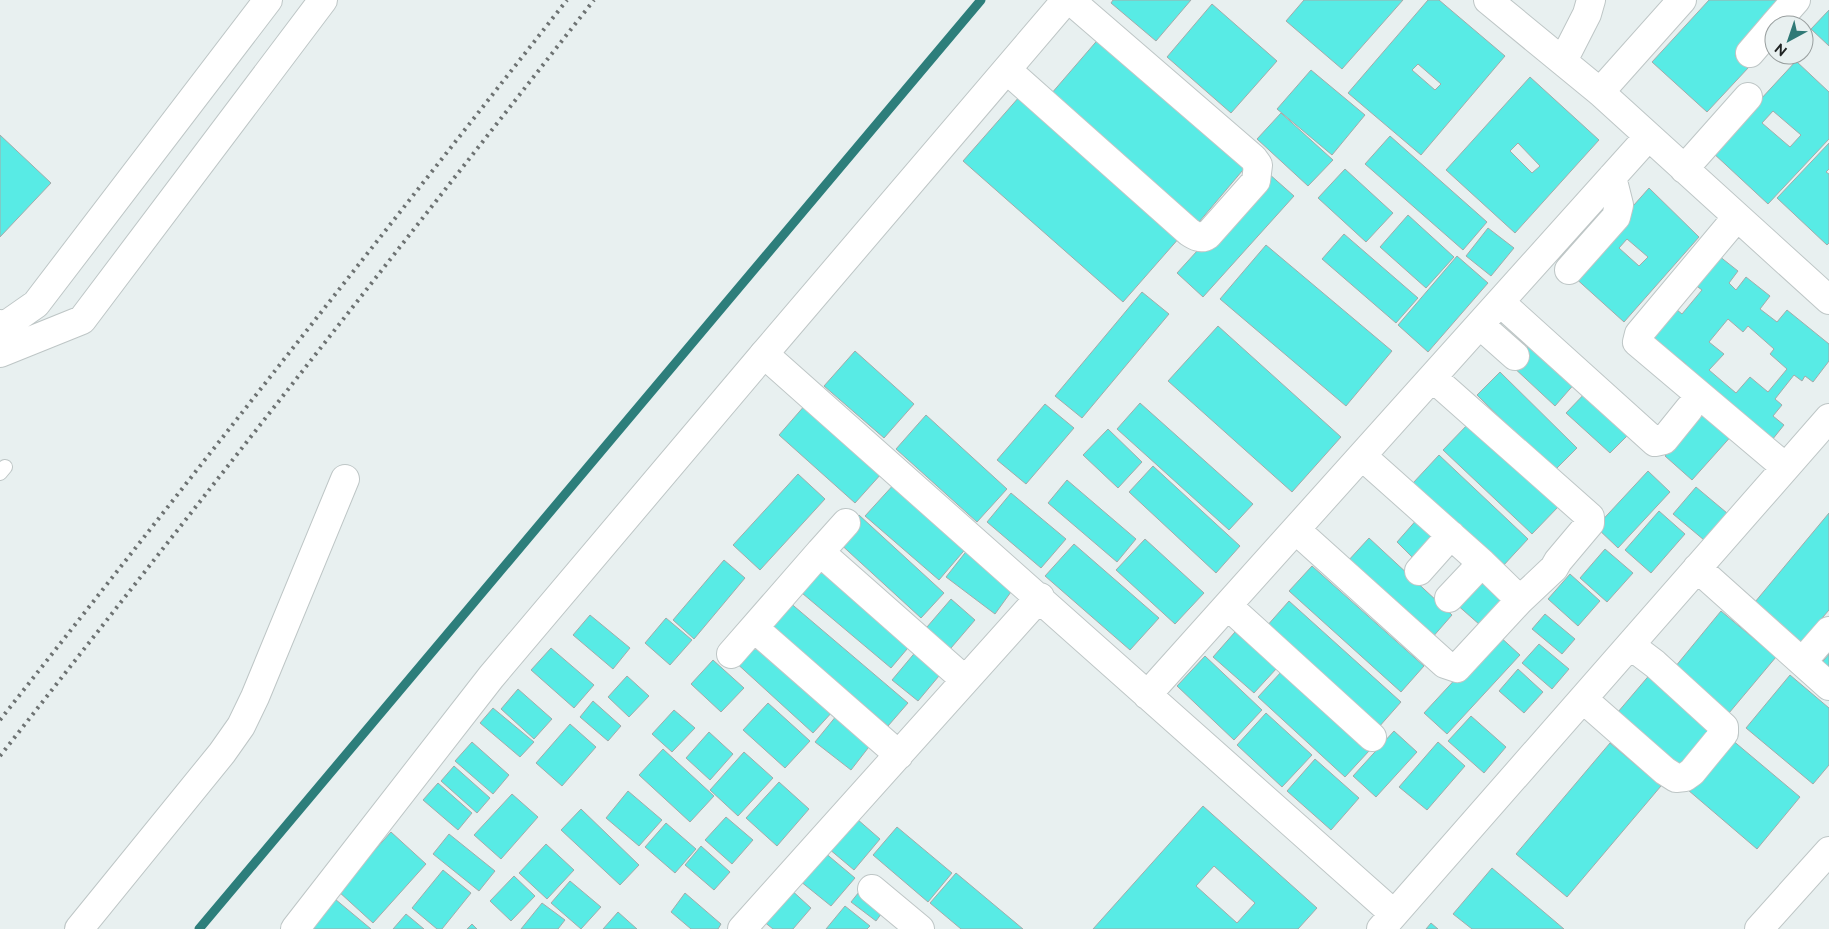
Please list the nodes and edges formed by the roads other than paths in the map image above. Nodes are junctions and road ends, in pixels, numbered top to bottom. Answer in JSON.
{"nodes":[{"id":1,"x":268,"y":0,"type":"edge"},
{"id":2,"x":323,"y":0,"type":"edge"},
{"id":3,"x":1066,"y":0,"type":"edge"},
{"id":4,"x":1070,"y":0,"type":"edge"},
{"id":5,"x":1488,"y":0,"type":"edge"},
{"id":6,"x":1591,"y":0,"type":"edge"},
{"id":7,"x":1682,"y":0,"type":"edge"},
{"id":8,"x":1796,"y":0,"type":"edge"},
{"id":9,"x":1783,"y":15,"type":"edge"},
{"id":10,"x":1764,"y":37,"type":"edge"},
{"id":11,"x":1750,"y":53,"type":"dead end"},
{"id":12,"x":1562,"y":61,"type":"junction"},
{"id":13,"x":1007,"y":70,"type":"junction"},
{"id":14,"x":1600,"y":92,"type":"junction"},
{"id":15,"x":1748,"y":97,"type":"dead end"},
{"id":16,"x":1648,"y":136,"type":"junction"},
{"id":17,"x":1684,"y":168,"type":"junction"},
{"id":18,"x":1612,"y":177,"type":"junction"},
{"id":19,"x":1734,"y":214,"type":"junction"},
{"id":20,"x":1568,"y":270,"type":"dead end"},
{"id":21,"x":1829,"y":300,"type":"edge"},
{"id":22,"x":1500,"y":302,"type":"junction"},
{"id":23,"x":0,"y":324,"type":"edge"},
{"id":24,"x":1480,"y":324,"type":"junction"},
{"id":25,"x":1629,"y":326,"type":"dead end"},
{"id":26,"x":0,"y":353,"type":"edge"},
{"id":27,"x":764,"y":354,"type":"junction"},
{"id":28,"x":1515,"y":356,"type":"dead end"},
{"id":29,"x":1433,"y":378,"type":"junction"},
{"id":30,"x":1689,"y":409,"type":"dead end"},
{"id":31,"x":1829,"y":418,"type":"edge"},
{"id":32,"x":1362,"y":456,"type":"junction"},
{"id":33,"x":1785,"y":467,"type":"junction"},
{"id":34,"x":345,"y":479,"type":"dead end"},
{"id":35,"x":846,"y":523,"type":"dead end"},
{"id":36,"x":1296,"y":530,"type":"junction"},
{"id":37,"x":1451,"y":535,"type":"junction"},
{"id":38,"x":820,"y":552,"type":"junction"},
{"id":39,"x":1482,"y":562,"type":"junction"},
{"id":40,"x":1697,"y":568,"type":"junction"},
{"id":41,"x":1419,"y":571,"type":"dead end"},
{"id":42,"x":1040,"y":597,"type":"junction"},
{"id":43,"x":1449,"y":598,"type":"dead end"},
{"id":44,"x":1520,"y":600,"type":"junction"},
{"id":45,"x":1228,"y":606,"type":"junction"},
{"id":46,"x":754,"y":628,"type":"junction"},
{"id":47,"x":1829,"y":631,"type":"edge"},
{"id":48,"x":1630,"y":645,"type":"junction"},
{"id":49,"x":731,"y":654,"type":"dead end"},
{"id":50,"x":1802,"y":662,"type":"junction"},
{"id":51,"x":965,"y":680,"type":"junction"},
{"id":52,"x":1829,"y":686,"type":"edge"},
{"id":53,"x":1147,"y":695,"type":"junction"},
{"id":54,"x":1583,"y":699,"type":"junction"},
{"id":55,"x":1372,"y":737,"type":"dead end"},
{"id":56,"x":898,"y":755,"type":"junction"},
{"id":57,"x":1829,"y":851,"type":"edge"},
{"id":58,"x":872,"y":889,"type":"dead end"},
{"id":59,"x":1388,"y":922,"type":"edge"},
{"id":60,"x":905,"y":924,"type":"edge"},
{"id":61,"x":1768,"y":926,"type":"edge"},
{"id":62,"x":79,"y":929,"type":"edge"},
{"id":63,"x":296,"y":929,"type":"edge"},
{"id":64,"x":742,"y":929,"type":"edge"}],
"edges":[{"from":1,"to":23,"type":"street"},
{"from":2,"to":26,"type":"street"},
{"from":3,"to":13,"type":"street"},
{"from":4,"to":13,"type":"street"},
{"from":5,"to":12,"type":"street"},
{"from":6,"to":12,"type":"street"},
{"from":7,"to":14,"type":"street"},
{"from":8,"to":9,"type":"street"},
{"from":10,"to":11,"type":"street"},
{"from":12,"to":14,"type":"street"},
{"from":13,"to":27,"type":"street"},
{"from":14,"to":16,"type":"street"},
{"from":15,"to":17,"type":"street"},
{"from":16,"to":17,"type":"street"},
{"from":16,"to":18,"type":"street"},
{"from":17,"to":19,"type":"street"},
{"from":18,"to":20,"type":"street"},
{"from":18,"to":22,"type":"street"},
{"from":19,"to":21,"type":"street"},
{"from":19,"to":25,"type":"street"},
{"from":19,"to":33,"type":"street"},
{"from":22,"to":24,"type":"street"},
{"from":22,"to":30,"type":"street"},
{"from":24,"to":28,"type":"street"},
{"from":24,"to":29,"type":"street"},
{"from":27,"to":42,"type":"street"},
{"from":27,"to":63,"type":"street"},
{"from":29,"to":32,"type":"street"},
{"from":29,"to":44,"type":"street"},
{"from":31,"to":33,"type":"street"},
{"from":32,"to":36,"type":"street"},
{"from":32,"to":37,"type":"street"},
{"from":33,"to":40,"type":"street"},
{"from":34,"to":62,"type":"street"},
{"from":35,"to":38,"type":"street"},
{"from":36,"to":44,"type":"street"},
{"from":36,"to":45,"type":"street"},
{"from":37,"to":39,"type":"street"},
{"from":37,"to":41,"type":"street"},
{"from":38,"to":46,"type":"street"},
{"from":38,"to":51,"type":"street"},
{"from":39,"to":43,"type":"street"},
{"from":39,"to":44,"type":"street"},
{"from":40,"to":48,"type":"street"},
{"from":40,"to":50,"type":"street"},
{"from":42,"to":51,"type":"street"},
{"from":42,"to":53,"type":"street"},
{"from":45,"to":53,"type":"street"},
{"from":45,"to":55,"type":"street"},
{"from":46,"to":49,"type":"street"},
{"from":46,"to":56,"type":"street"},
{"from":47,"to":50,"type":"street"},
{"from":48,"to":54,"type":"street"},
{"from":48,"to":54,"type":"street"},
{"from":50,"to":52,"type":"street"},
{"from":51,"to":56,"type":"street"},
{"from":53,"to":59,"type":"street"},
{"from":54,"to":59,"type":"street"},
{"from":56,"to":64,"type":"street"},
{"from":57,"to":61,"type":"street"},
{"from":58,"to":60,"type":"street"}]}
